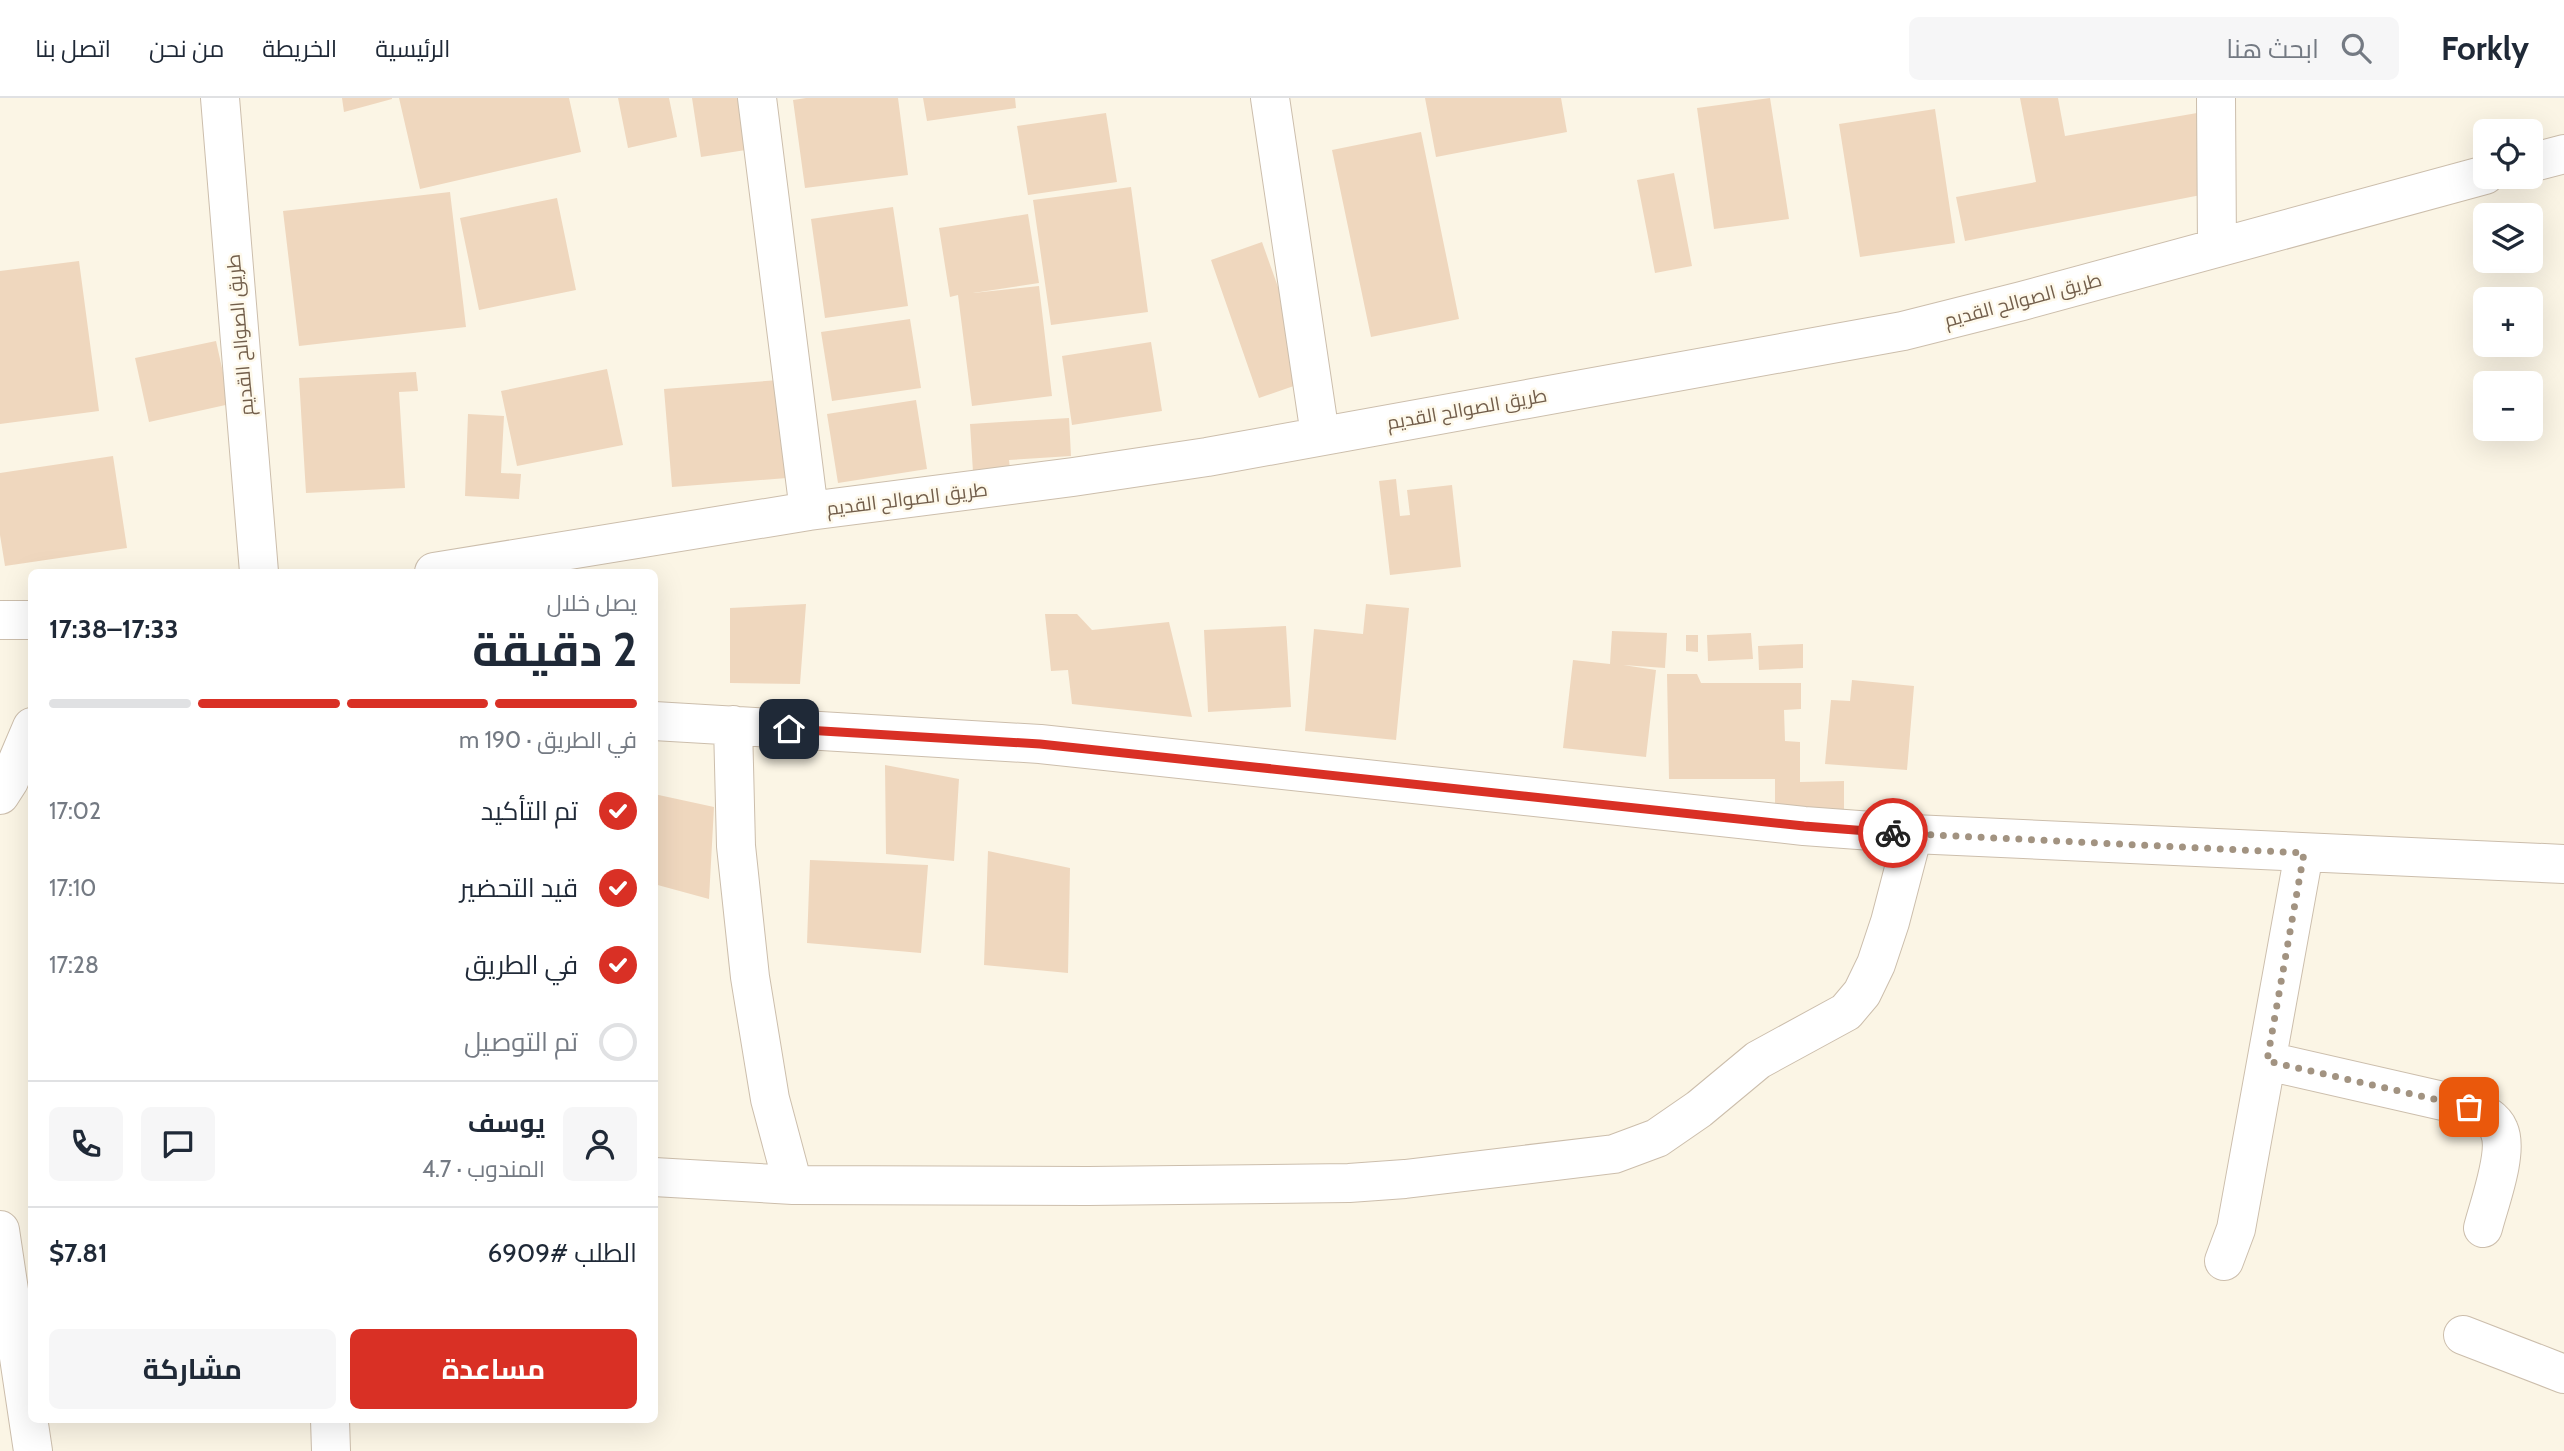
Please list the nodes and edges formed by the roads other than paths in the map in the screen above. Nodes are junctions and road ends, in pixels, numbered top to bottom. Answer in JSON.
{"nodes":[{"id":1,"x":220,"y":98,"type":"edge"},
{"id":2,"x":757,"y":98,"type":"edge"},
{"id":3,"x":1270,"y":98,"type":"edge"},
{"id":4,"x":2216,"y":98,"type":"edge"},
{"id":5,"x":2564,"y":154,"type":"edge"},
{"id":6,"x":2543,"y":160,"type":"edge"},
{"id":7,"x":2473,"y":178,"type":"edge"},
{"id":8,"x":2217,"y":247,"type":"junction"},
{"id":9,"x":1320,"y":435,"type":"junction"},
{"id":10,"x":809,"y":511,"type":"junction"},
{"id":11,"x":260,"y":569,"type":"edge"},
{"id":12,"x":452,"y":569,"type":"edge"},
{"id":13,"x":0,"y":620,"type":"edge"},
{"id":14,"x":28,"y":620,"type":"edge"},
{"id":15,"x":658,"y":721,"type":"edge"},
{"id":16,"x":733,"y":725,"type":"junction"},
{"id":17,"x":28,"y":736,"type":"edge"},
{"id":18,"x":0,"y":795,"type":"edge"},
{"id":19,"x":1913,"y":835,"type":"junction"},
{"id":20,"x":2304,"y":853,"type":"junction"},
{"id":21,"x":2564,"y":864,"type":"edge"},
{"id":22,"x":2267,"y":1061,"type":"junction"},
{"id":23,"x":658,"y":1177,"type":"edge"},
{"id":24,"x":793,"y":1185,"type":"junction"},
{"id":25,"x":2483,"y":1228,"type":"dead end"},
{"id":26,"x":0,"y":1230,"type":"edge"},
{"id":27,"x":2224,"y":1261,"type":"dead end"},
{"id":28,"x":2463,"y":1335,"type":"dead end"},
{"id":29,"x":2564,"y":1374,"type":"edge"},
{"id":30,"x":28,"y":1418,"type":"edge"},
{"id":31,"x":29,"y":1423,"type":"edge"},
{"id":32,"x":330,"y":1423,"type":"edge"},
{"id":33,"x":33,"y":1451,"type":"edge"},
{"id":34,"x":331,"y":1451,"type":"edge"}],
"edges":[{"from":1,"to":11,"type":"street","name":"طريق الصوالح القديم"},
{"from":2,"to":10,"type":"street"},
{"from":3,"to":9,"type":"street"},
{"from":4,"to":8,"type":"street"},
{"from":5,"to":6,"type":"street"},
{"from":7,"to":8,"type":"street","name":"طريق الصوالح القديم"},
{"from":8,"to":9,"type":"street","name":"طريق الصوالح القديم"},
{"from":9,"to":10,"type":"street","name":"طريق الصوالح القديم"},
{"from":10,"to":12,"type":"street","name":"طريق الصوالح القديم"},
{"from":13,"to":14,"type":"street"},
{"from":15,"to":16,"type":"street"},
{"from":16,"to":19,"type":"street"},
{"from":16,"to":24,"type":"street"},
{"from":17,"to":18,"type":"street"},
{"from":19,"to":20,"type":"street"},
{"from":19,"to":24,"type":"street"},
{"from":20,"to":21,"type":"street"},
{"from":20,"to":22,"type":"street"},
{"from":22,"to":25,"type":"street"},
{"from":22,"to":27,"type":"street"},
{"from":23,"to":24,"type":"street"},
{"from":26,"to":30,"type":"street"},
{"from":28,"to":29,"type":"street"},
{"from":31,"to":33,"type":"street"},
{"from":32,"to":34,"type":"street"}]}
